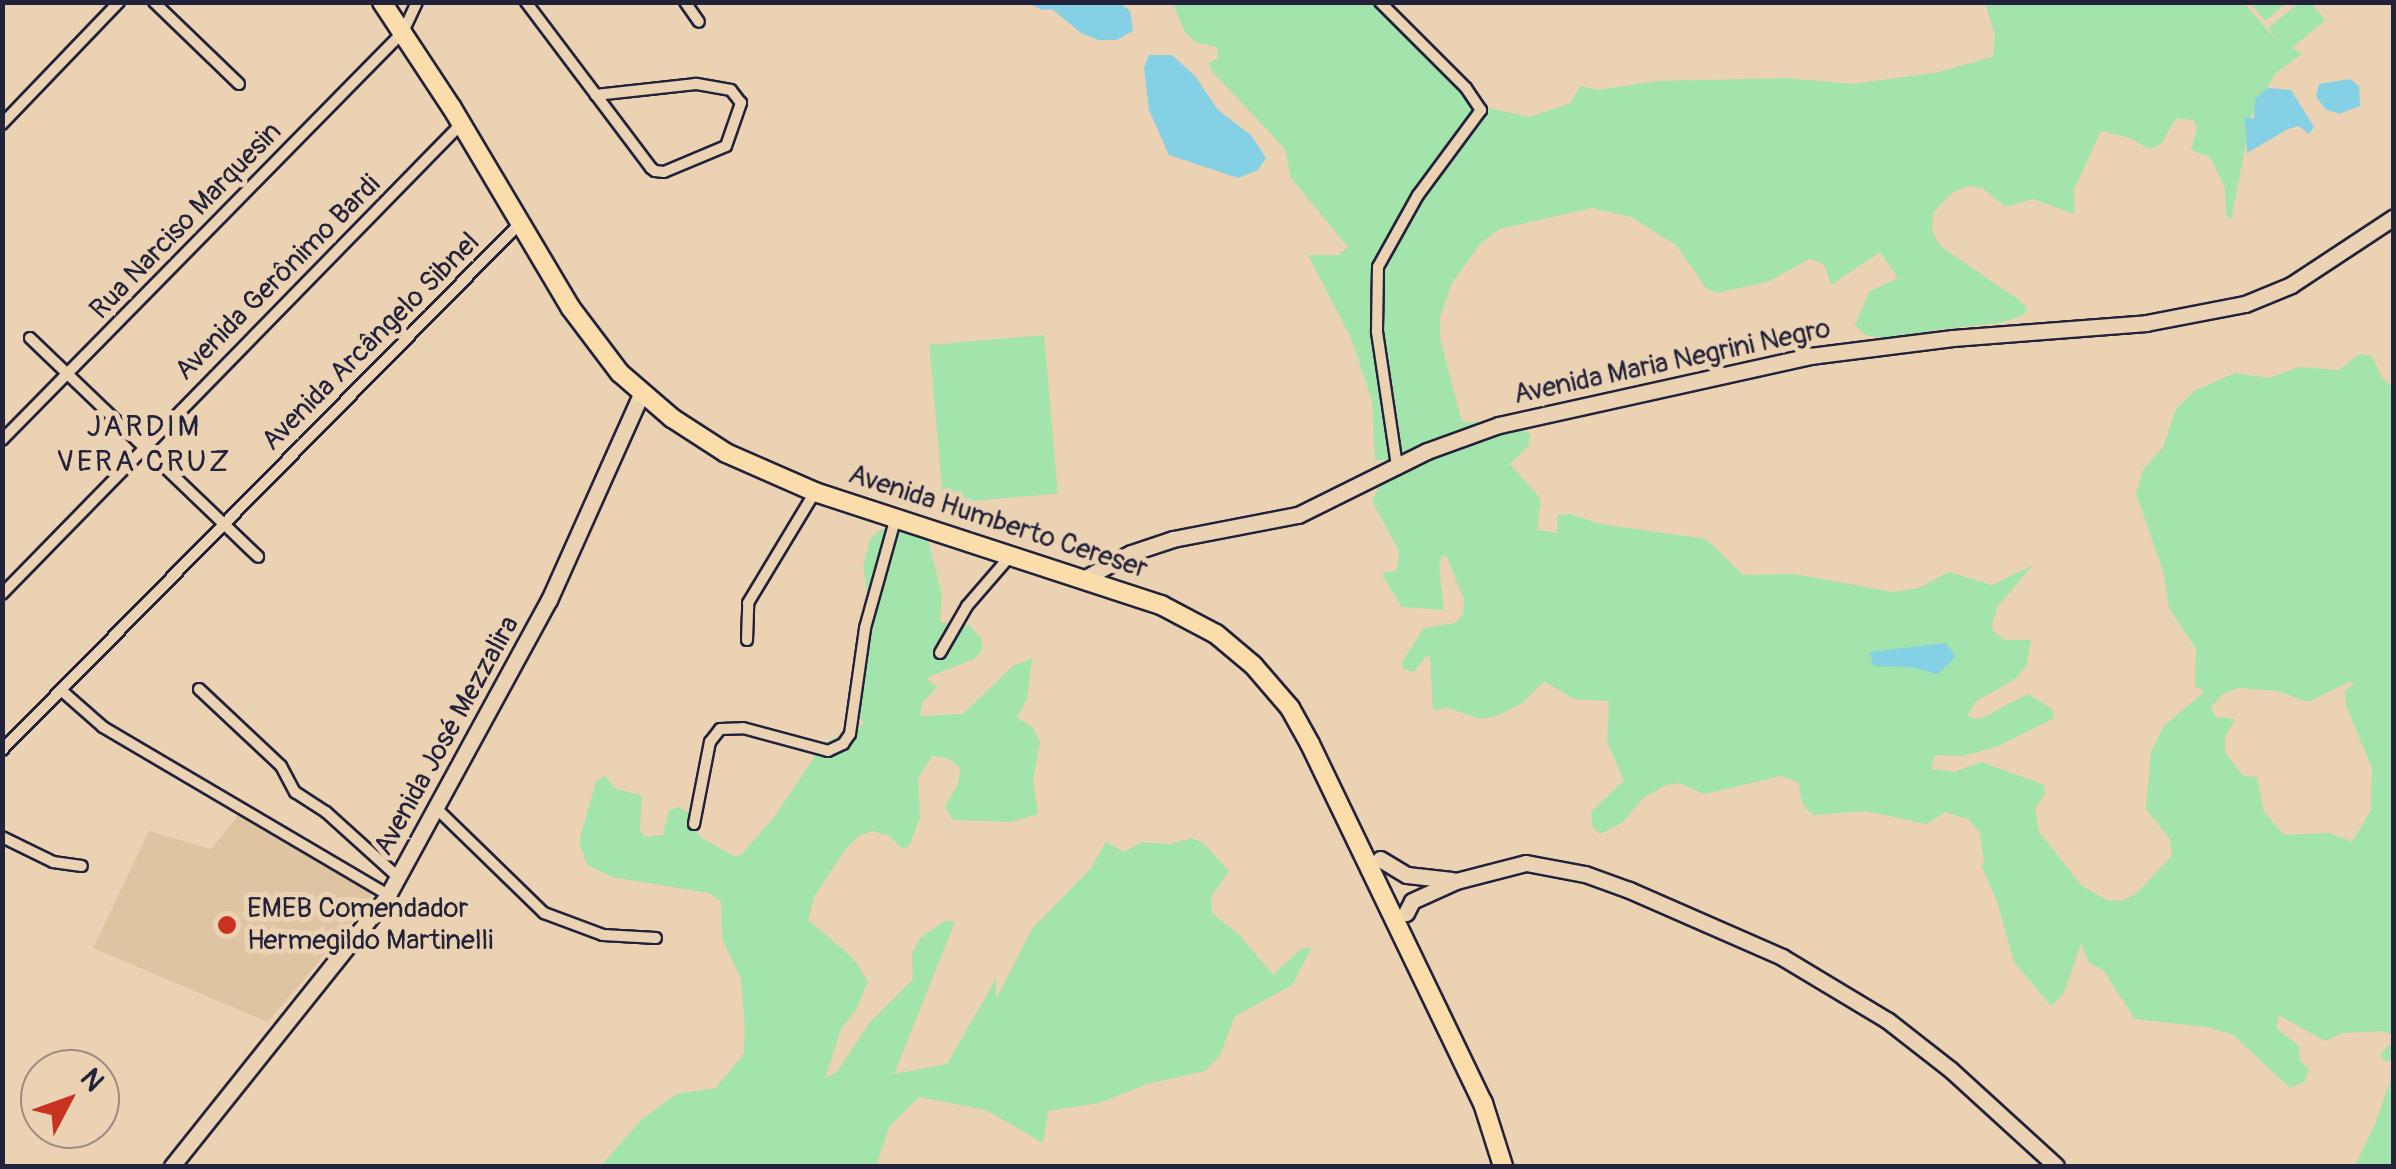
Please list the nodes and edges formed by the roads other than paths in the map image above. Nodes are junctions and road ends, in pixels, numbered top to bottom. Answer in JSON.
{"nodes":[{"id":1,"x":119,"y":2,"type":"edge"},
{"id":2,"x":154,"y":2,"type":"edge"},
{"id":3,"x":382,"y":2,"type":"edge"},
{"id":4,"x":416,"y":2,"type":"edge"},
{"id":5,"x":526,"y":2,"type":"edge"},
{"id":6,"x":685,"y":2,"type":"edge"},
{"id":7,"x":1380,"y":2,"type":"edge"},
{"id":8,"x":700,"y":22,"type":"dead end"},
{"id":9,"x":403,"y":32,"type":"junction"},
{"id":10,"x":240,"y":84,"type":"dead end"},
{"id":11,"x":596,"y":95,"type":"junction"},
{"id":12,"x":2,"y":124,"type":"edge"},
{"id":13,"x":461,"y":124,"type":"junction"},
{"id":14,"x":2394,"y":217,"type":"edge"},
{"id":15,"x":520,"y":224,"type":"junction"},
{"id":16,"x":30,"y":338,"type":"dead end"},
{"id":17,"x":68,"y":374,"type":"junction"},
{"id":18,"x":641,"y":394,"type":"junction"},
{"id":19,"x":2,"y":440,"type":"edge"},
{"id":20,"x":144,"y":447,"type":"junction"},
{"id":21,"x":1398,"y":466,"type":"junction"},
{"id":22,"x":815,"y":492,"type":"junction"},
{"id":23,"x":896,"y":517,"type":"junction"},
{"id":24,"x":224,"y":524,"type":"junction"},
{"id":25,"x":1012,"y":554,"type":"junction"},
{"id":26,"x":258,"y":557,"type":"dead end"},
{"id":27,"x":1084,"y":578,"type":"junction"},
{"id":28,"x":2,"y":594,"type":"edge"},
{"id":29,"x":747,"y":640,"type":"dead end"},
{"id":30,"x":940,"y":654,"type":"dead end"},
{"id":31,"x":199,"y":689,"type":"dead end"},
{"id":32,"x":61,"y":690,"type":"junction"},
{"id":33,"x":1294,"y":716,"type":"junction"},
{"id":34,"x":2,"y":750,"type":"edge"},
{"id":35,"x":436,"y":808,"type":"junction"},
{"id":36,"x":694,"y":824,"type":"dead end"},
{"id":37,"x":2,"y":838,"type":"edge"},
{"id":38,"x":1380,"y":859,"type":"junction"},
{"id":39,"x":82,"y":866,"type":"dead end"},
{"id":40,"x":398,"y":877,"type":"junction"},
{"id":41,"x":1383,"y":880,"type":"junction"},
{"id":42,"x":1456,"y":880,"type":"junction"},
{"id":43,"x":388,"y":894,"type":"junction"},
{"id":44,"x":1398,"y":905,"type":"junction"},
{"id":45,"x":656,"y":938,"type":"dead end"},
{"id":46,"x":172,"y":1166,"type":"edge"},
{"id":47,"x":1503,"y":1166,"type":"edge"},
{"id":48,"x":2056,"y":1166,"type":"edge"}],
"edges":[{"from":1,"to":12,"type":"street"},
{"from":2,"to":10,"type":"street"},
{"from":3,"to":9,"type":"main road","name":"Avenida Humberto Cereser"},
{"from":4,"to":9,"type":"street"},
{"from":5,"to":11,"type":"street"},
{"from":6,"to":8,"type":"street"},
{"from":7,"to":21,"type":"street"},
{"from":9,"to":13,"type":"main road","name":"Avenida Humberto Cereser"},
{"from":9,"to":17,"type":"street","name":"Rua Narciso Marquesin"},
{"from":11,"to":11,"type":"street"},
{"from":13,"to":15,"type":"main road","name":"Avenida Humberto Cereser"},
{"from":13,"to":20,"type":"street","name":"Avenida Gerônimo Bardi"},
{"from":14,"to":21,"type":"street","name":"Avenida Maria Negrini Negro"},
{"from":15,"to":18,"type":"main road","name":"Avenida Humberto Cereser"},
{"from":15,"to":24,"type":"street","name":"Avenida Arcângelo Sibnel"},
{"from":16,"to":17,"type":"street"},
{"from":17,"to":19,"type":"street","name":"Rua Narciso Marquesin"},
{"from":17,"to":20,"type":"street"},
{"from":18,"to":22,"type":"main road","name":"Avenida Humberto Cereser"},
{"from":18,"to":35,"type":"street","name":"Avenida José Mezzalira"},
{"from":20,"to":24,"type":"street"},
{"from":20,"to":28,"type":"street","name":"Avenida Gerônimo Bardi"},
{"from":21,"to":27,"type":"street","name":"Avenida Maria Negrini Negro"},
{"from":22,"to":23,"type":"main road","name":"Avenida Humberto Cereser"},
{"from":22,"to":29,"type":"street"},
{"from":23,"to":25,"type":"main road","name":"Avenida Humberto Cereser"},
{"from":23,"to":36,"type":"street"},
{"from":24,"to":26,"type":"street"},
{"from":24,"to":32,"type":"street","name":"Avenida Arcângelo Sibnel"},
{"from":25,"to":27,"type":"main road","name":"Avenida Humberto Cereser"},
{"from":25,"to":30,"type":"street"},
{"from":27,"to":33,"type":"main road","name":"Avenida Humberto Cereser"},
{"from":31,"to":40,"type":"street"},
{"from":32,"to":34,"type":"street","name":"Avenida Arcângelo Sibnel"},
{"from":32,"to":43,"type":"street"},
{"from":33,"to":38,"type":"main road"},
{"from":33,"to":41,"type":"main road","name":"Avenida Humberto Cereser"},
{"from":35,"to":40,"type":"street","name":"Avenida José Mezzalira"},
{"from":35,"to":45,"type":"street"},
{"from":37,"to":39,"type":"street"},
{"from":38,"to":41,"type":"main road"},
{"from":38,"to":42,"type":"street"},
{"from":40,"to":43,"type":"street","name":"Avenida José Mezzalira"},
{"from":41,"to":44,"type":"main road"},
{"from":42,"to":44,"type":"street"},
{"from":42,"to":48,"type":"street"},
{"from":43,"to":46,"type":"street","name":"Avenida José Mezzalira"},
{"from":44,"to":47,"type":"main road"}]}
